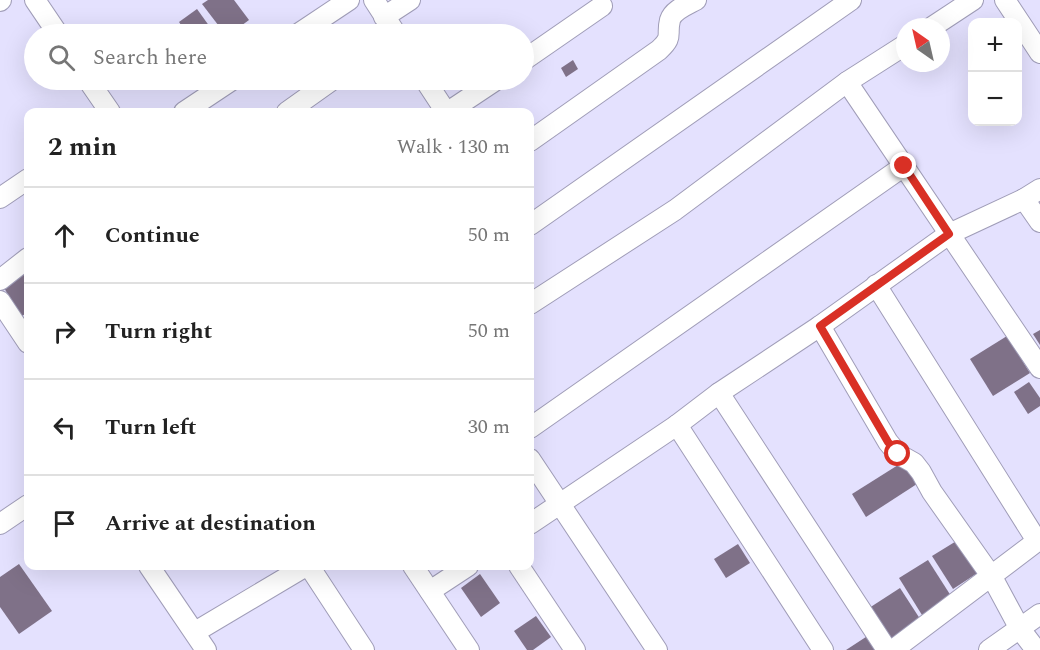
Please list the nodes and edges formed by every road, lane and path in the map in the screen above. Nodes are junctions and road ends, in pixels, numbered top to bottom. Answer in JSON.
{"nodes":[{"id":1,"x":35,"y":0,"type":"edge"},
{"id":2,"x":349,"y":0,"type":"edge"},
{"id":3,"x":374,"y":0,"type":"edge"},
{"id":4,"x":410,"y":0,"type":"edge"},
{"id":5,"x":696,"y":0,"type":"edge"},
{"id":6,"x":851,"y":0,"type":"edge"},
{"id":7,"x":974,"y":0,"type":"edge"},
{"id":8,"x":1005,"y":0,"type":"edge"},
{"id":9,"x":602,"y":6,"type":"dead end"},
{"id":10,"x":946,"y":18,"type":"edge"},
{"id":11,"x":51,"y":24,"type":"edge"},
{"id":12,"x":313,"y":24,"type":"edge"},
{"id":13,"x":388,"y":24,"type":"edge"},
{"id":14,"x":396,"y":24,"type":"edge"},
{"id":15,"x":896,"y":51,"type":"edge"},
{"id":16,"x":534,"y":53,"type":"edge"},
{"id":17,"x":1040,"y":53,"type":"edge"},
{"id":18,"x":848,"y":82,"type":"junction"},
{"id":19,"x":95,"y":90,"type":"edge"},
{"id":20,"x":217,"y":90,"type":"edge"},
{"id":21,"x":318,"y":90,"type":"edge"},
{"id":22,"x":432,"y":90,"type":"edge"},
{"id":23,"x":481,"y":90,"type":"edge"},
{"id":24,"x":107,"y":108,"type":"edge"},
{"id":25,"x":190,"y":108,"type":"edge"},
{"id":26,"x":293,"y":108,"type":"edge"},
{"id":27,"x":444,"y":108,"type":"edge"},
{"id":28,"x":453,"y":108,"type":"edge"},
{"id":29,"x":534,"y":138,"type":"edge"},
{"id":30,"x":904,"y":166,"type":"junction"},
{"id":31,"x":24,"y":182,"type":"edge"},
{"id":32,"x":1032,"y":194,"type":"edge"},
{"id":33,"x":0,"y":198,"type":"edge"},
{"id":34,"x":534,"y":222,"type":"edge"},
{"id":35,"x":1040,"y":222,"type":"edge"},
{"id":36,"x":949,"y":234,"type":"junction"},
{"id":37,"x":24,"y":261,"type":"edge"},
{"id":38,"x":0,"y":280,"type":"edge"},
{"id":39,"x":876,"y":285,"type":"junction"},
{"id":40,"x":534,"y":300,"type":"edge"},
{"id":41,"x":0,"y":301,"type":"edge"},
{"id":42,"x":820,"y":326,"type":"junction"},
{"id":43,"x":24,"y":337,"type":"edge"},
{"id":44,"x":1040,"y":368,"type":"edge"},
{"id":45,"x":719,"y":393,"type":"junction"},
{"id":46,"x":534,"y":425,"type":"edge"},
{"id":47,"x":676,"y":425,"type":"junction"},
{"id":48,"x":534,"y":465,"type":"edge"},
{"id":49,"x":559,"y":504,"type":"junction"},
{"id":50,"x":24,"y":508,"type":"edge"},
{"id":51,"x":534,"y":521,"type":"edge"},
{"id":52,"x":0,"y":524,"type":"edge"},
{"id":53,"x":1039,"y":540,"type":"edge"},
{"id":54,"x":152,"y":570,"type":"edge"},
{"id":55,"x":300,"y":570,"type":"edge"},
{"id":56,"x":310,"y":570,"type":"edge"},
{"id":57,"x":416,"y":570,"type":"edge"},
{"id":58,"x":462,"y":570,"type":"edge"},
{"id":59,"x":522,"y":570,"type":"edge"},
{"id":60,"x":992,"y":577,"type":"junction"},
{"id":61,"x":430,"y":591,"type":"junction"},
{"id":62,"x":1040,"y":614,"type":"edge"},
{"id":63,"x":1020,"y":629,"type":"junction"},
{"id":64,"x":195,"y":633,"type":"junction"},
{"id":65,"x":207,"y":650,"type":"edge"},
{"id":66,"x":364,"y":650,"type":"edge"},
{"id":67,"x":469,"y":650,"type":"edge"},
{"id":68,"x":575,"y":650,"type":"edge"},
{"id":69,"x":657,"y":650,"type":"edge"},
{"id":70,"x":823,"y":650,"type":"edge"},
{"id":71,"x":887,"y":650,"type":"edge"},
{"id":72,"x":893,"y":650,"type":"edge"},
{"id":73,"x":989,"y":650,"type":"edge"},
{"id":74,"x":1036,"y":650,"type":"edge"}],
"edges":[{"from":1,"to":11,"type":"street"},
{"from":2,"to":12,"type":"street"},
{"from":3,"to":13,"type":"street"},
{"from":4,"to":14,"type":"street"},
{"from":5,"to":29,"type":"street"},
{"from":6,"to":34,"type":"street"},
{"from":7,"to":10,"type":"street"},
{"from":8,"to":17,"type":"street"},
{"from":9,"to":16,"type":"street"},
{"from":15,"to":18,"type":"street"},
{"from":18,"to":30,"type":"street"},
{"from":18,"to":40,"type":"street"},
{"from":19,"to":24,"type":"street"},
{"from":20,"to":25,"type":"street"},
{"from":21,"to":26,"type":"street"},
{"from":22,"to":27,"type":"street"},
{"from":23,"to":28,"type":"street"},
{"from":30,"to":36,"type":"street"},
{"from":30,"to":46,"type":"street"},
{"from":31,"to":33,"type":"street"},
{"from":32,"to":35,"type":"street"},
{"from":32,"to":36,"type":"street"},
{"from":36,"to":39,"type":"street"},
{"from":36,"to":44,"type":"street"},
{"from":37,"to":38,"type":"street"},
{"from":39,"to":42,"type":"street"},
{"from":39,"to":53,"type":"street"},
{"from":41,"to":43,"type":"street"},
{"from":42,"to":45,"type":"street"},
{"from":42,"to":60,"type":"street"},
{"from":45,"to":47,"type":"street"},
{"from":45,"to":71,"type":"street"},
{"from":47,"to":49,"type":"street"},
{"from":47,"to":70,"type":"street"},
{"from":48,"to":49,"type":"street"},
{"from":49,"to":51,"type":"street"},
{"from":49,"to":69,"type":"street"},
{"from":50,"to":52,"type":"street"},
{"from":53,"to":60,"type":"street"},
{"from":54,"to":64,"type":"street"},
{"from":55,"to":64,"type":"street"},
{"from":56,"to":66,"type":"street"},
{"from":57,"to":61,"type":"street"},
{"from":58,"to":61,"type":"street"},
{"from":59,"to":68,"type":"street"},
{"from":60,"to":63,"type":"street"},
{"from":60,"to":72,"type":"street"},
{"from":61,"to":67,"type":"street"},
{"from":62,"to":63,"type":"street"},
{"from":63,"to":73,"type":"street"},
{"from":63,"to":74,"type":"street"},
{"from":64,"to":65,"type":"street"}]}
